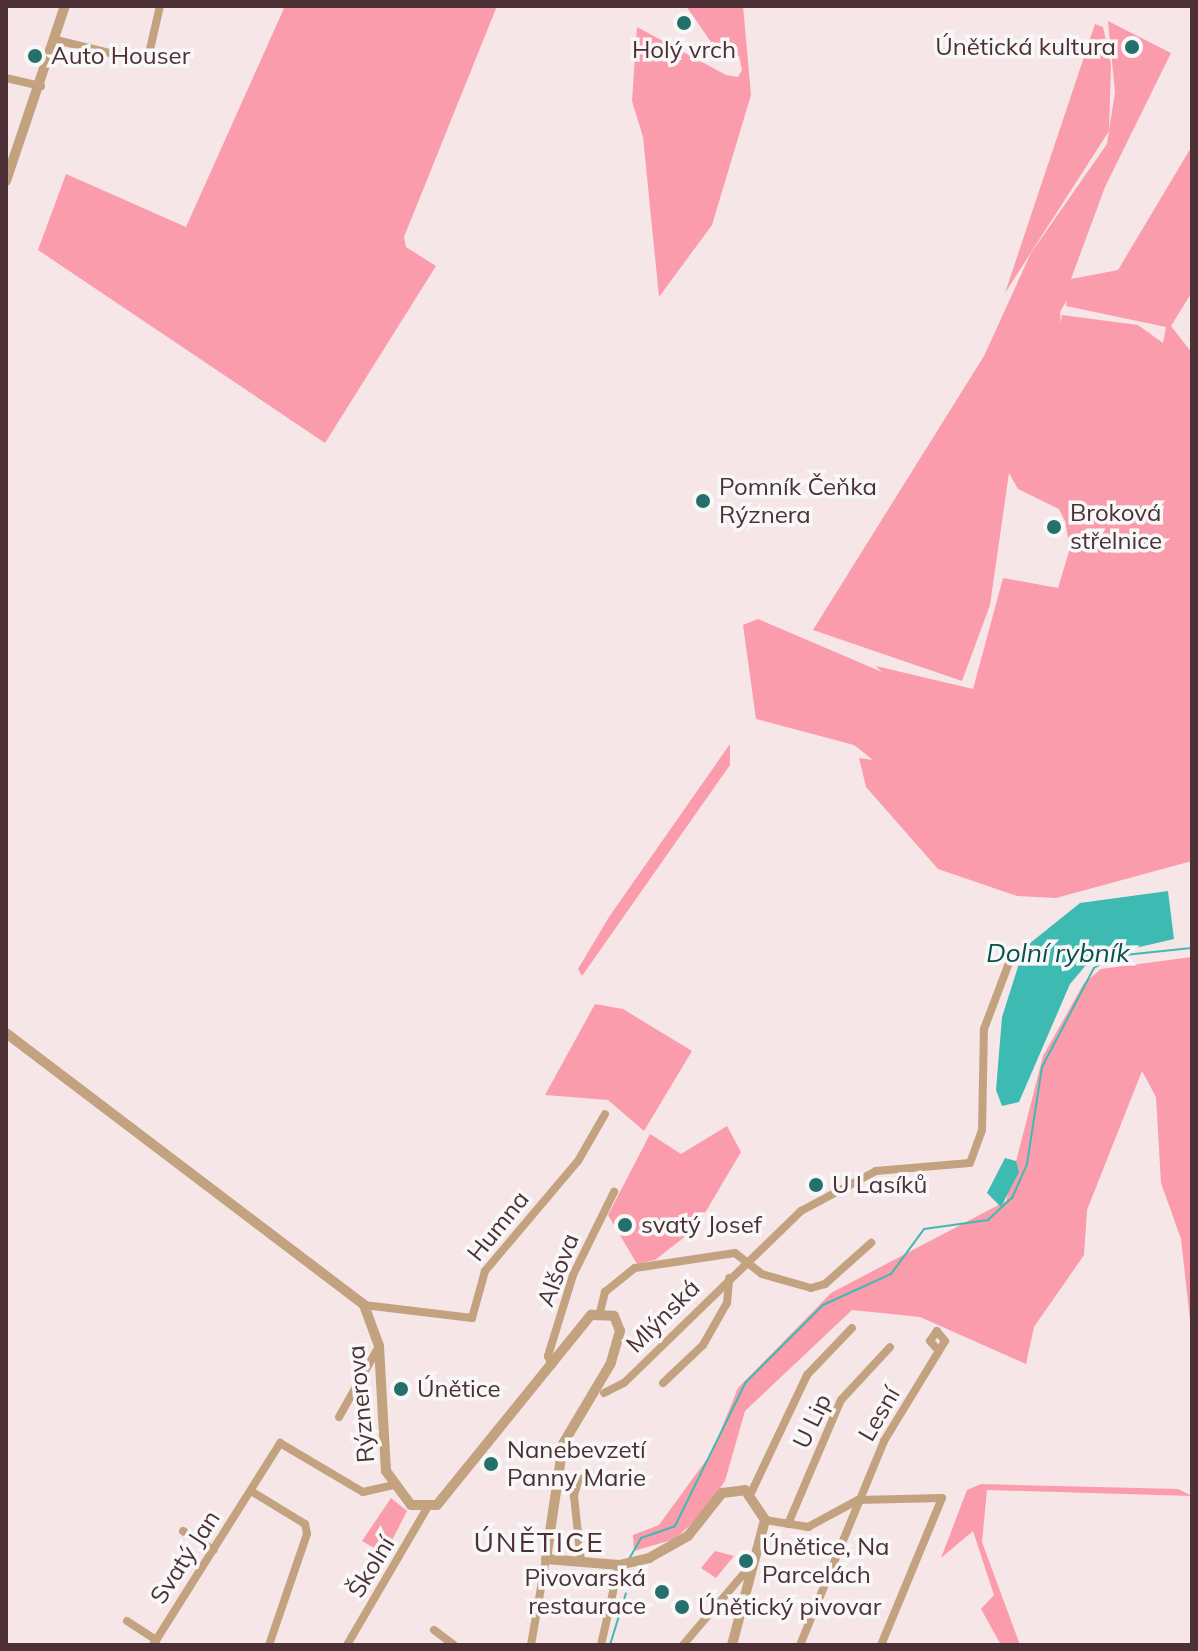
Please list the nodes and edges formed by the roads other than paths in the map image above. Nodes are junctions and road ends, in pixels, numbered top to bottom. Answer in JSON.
{"nodes":[{"id":1,"x":65,"y":6,"type":"edge"},
{"id":2,"x":160,"y":6,"type":"edge"},
{"id":3,"x":56,"y":40,"type":"junction"},
{"id":4,"x":6,"y":78,"type":"edge"},
{"id":5,"x":41,"y":86,"type":"junction"},
{"id":6,"x":6,"y":181,"type":"edge"},
{"id":7,"x":1009,"y":963,"type":"dead end"},
{"id":8,"x":6,"y":1033,"type":"edge"},
{"id":9,"x":605,"y":1114,"type":"dead end"},
{"id":10,"x":614,"y":1192,"type":"dead end"},
{"id":11,"x":871,"y":1243,"type":"dead end"},
{"id":12,"x":745,"y":1262,"type":"junction"},
{"id":13,"x":729,"y":1278,"type":"junction"},
{"id":14,"x":364,"y":1305,"type":"junction"},
{"id":15,"x":600,"y":1312,"type":"junction"},
{"id":16,"x":852,"y":1328,"type":"dead end"},
{"id":17,"x":379,"y":1346,"type":"junction"},
{"id":18,"x":890,"y":1347,"type":"dead end"},
{"id":19,"x":939,"y":1351,"type":"dead end"},
{"id":20,"x":552,"y":1365,"type":"junction"},
{"id":21,"x":663,"y":1383,"type":"dead end"},
{"id":22,"x":604,"y":1393,"type":"dead end"},
{"id":23,"x":339,"y":1417,"type":"dead end"},
{"id":24,"x":579,"y":1478,"type":"dead end"},
{"id":25,"x":393,"y":1485,"type":"junction"},
{"id":26,"x":251,"y":1491,"type":"junction"},
{"id":27,"x":751,"y":1493,"type":"junction"},
{"id":28,"x":858,"y":1500,"type":"junction"},
{"id":29,"x":427,"y":1508,"type":"junction"},
{"id":30,"x":765,"y":1520,"type":"junction"},
{"id":31,"x":827,"y":1522,"type":"junction"},
{"id":32,"x":788,"y":1524,"type":"junction"},
{"id":33,"x":183,"y":1531,"type":"dead end"},
{"id":34,"x":841,"y":1534,"type":"junction"},
{"id":35,"x":214,"y":1550,"type":"junction"},
{"id":36,"x":546,"y":1559,"type":"junction"},
{"id":37,"x":581,"y":1562,"type":"junction"},
{"id":38,"x":752,"y":1564,"type":"junction"},
{"id":39,"x":619,"y":1565,"type":"junction"},
{"id":40,"x":127,"y":1621,"type":"dead end"},
{"id":41,"x":434,"y":1630,"type":"dead end"},
{"id":42,"x":154,"y":1642,"type":"edge"},
{"id":43,"x":269,"y":1645,"type":"edge"},
{"id":44,"x":347,"y":1645,"type":"edge"},
{"id":45,"x":454,"y":1645,"type":"edge"},
{"id":46,"x":531,"y":1645,"type":"edge"},
{"id":47,"x":601,"y":1645,"type":"edge"},
{"id":48,"x":683,"y":1645,"type":"edge"},
{"id":49,"x":732,"y":1645,"type":"edge"},
{"id":50,"x":800,"y":1645,"type":"edge"},
{"id":51,"x":881,"y":1645,"type":"edge"}],
"edges":[{"from":1,"to":3,"type":"street"},
{"from":2,"to":3,"type":"street"},
{"from":3,"to":5,"type":"street"},
{"from":4,"to":5,"type":"street"},
{"from":5,"to":6,"type":"street"},
{"from":7,"to":12,"type":"street","name":"Mlýnská"},
{"from":8,"to":14,"type":"street"},
{"from":9,"to":14,"type":"street","name":"Humna"},
{"from":10,"to":20,"type":"street","name":"Alšova"},
{"from":11,"to":12,"type":"street"},
{"from":12,"to":13,"type":"street","name":"Mlýnská"},
{"from":12,"to":15,"type":"street"},
{"from":13,"to":21,"type":"street"},
{"from":13,"to":22,"type":"street","name":"Mlýnská"},
{"from":14,"to":17,"type":"street","name":"Rýznerova"},
{"from":15,"to":20,"type":"street"},
{"from":15,"to":36,"type":"street"},
{"from":16,"to":27,"type":"street"},
{"from":17,"to":23,"type":"street"},
{"from":17,"to":25,"type":"street","name":"Rýznerova"},
{"from":18,"to":32,"type":"street","name":"U Lip"},
{"from":19,"to":28,"type":"street","name":"Lesní"},
{"from":20,"to":29,"type":"street"},
{"from":24,"to":37,"type":"street"},
{"from":25,"to":26,"type":"street","name":"Svatý Jan"},
{"from":25,"to":29,"type":"street","name":"Rýznerova"},
{"from":26,"to":35,"type":"street","name":"Svatý Jan"},
{"from":26,"to":43,"type":"street"},
{"from":27,"to":30,"type":"street"},
{"from":27,"to":39,"type":"street"},
{"from":28,"to":31,"type":"street"},
{"from":28,"to":34,"type":"street","name":"Lesní"},
{"from":28,"to":51,"type":"street"},
{"from":29,"to":44,"type":"street","name":"Školní"},
{"from":30,"to":32,"type":"street"},
{"from":30,"to":38,"type":"street"},
{"from":31,"to":32,"type":"street"},
{"from":31,"to":34,"type":"street"},
{"from":33,"to":35,"type":"street"},
{"from":34,"to":50,"type":"street","name":"Lesní"},
{"from":35,"to":42,"type":"street","name":"Svatý Jan"},
{"from":36,"to":37,"type":"street"},
{"from":36,"to":46,"type":"street"},
{"from":37,"to":39,"type":"street"},
{"from":38,"to":48,"type":"street"},
{"from":38,"to":49,"type":"street"},
{"from":39,"to":47,"type":"street"},
{"from":40,"to":42,"type":"street"},
{"from":41,"to":45,"type":"street"}]}
